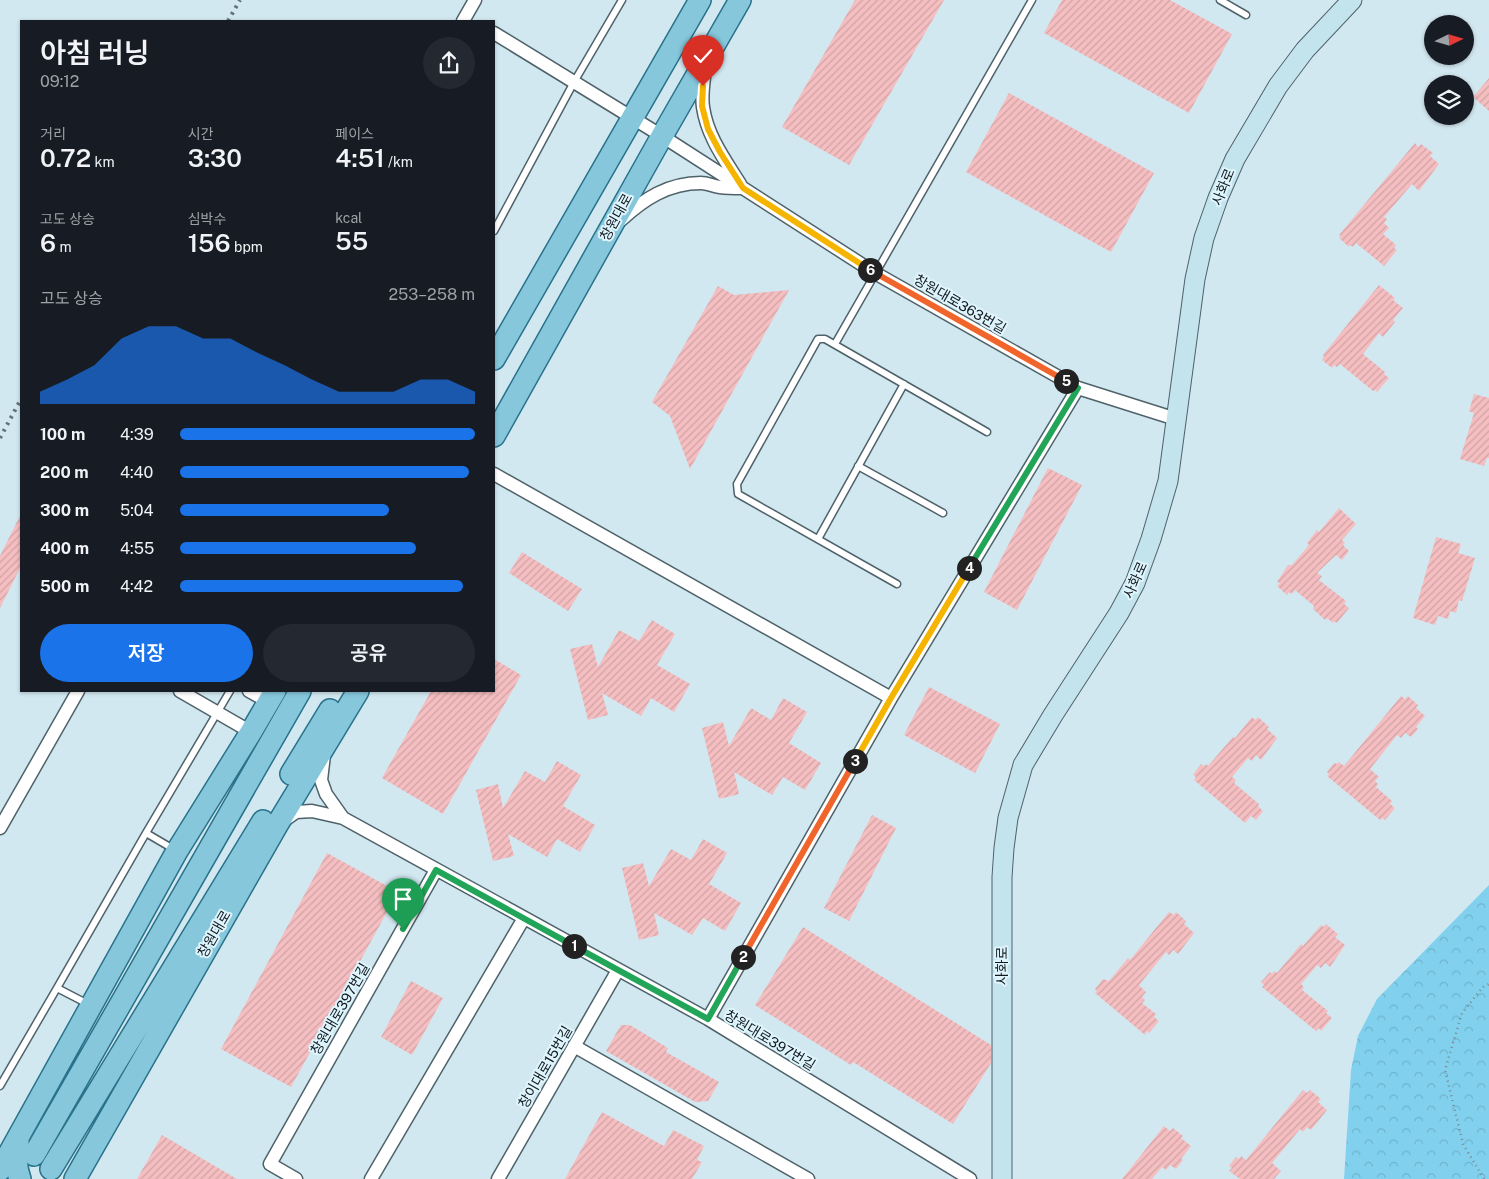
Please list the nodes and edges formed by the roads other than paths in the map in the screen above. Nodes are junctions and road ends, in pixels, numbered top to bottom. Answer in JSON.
{"nodes":[{"id":1,"x":475,"y":0,"type":"edge"},
{"id":2,"x":622,"y":0,"type":"edge"},
{"id":3,"x":700,"y":0,"type":"edge"},
{"id":4,"x":740,"y":0,"type":"edge"},
{"id":5,"x":1032,"y":0,"type":"edge"},
{"id":6,"x":1220,"y":0,"type":"edge"},
{"id":7,"x":1352,"y":0,"type":"edge"},
{"id":8,"x":1246,"y":14,"type":"dead end"},
{"id":9,"x":468,"y":19,"type":"edge"},
{"id":10,"x":495,"y":33,"type":"edge"},
{"id":11,"x":706,"y":58,"type":"junction"},
{"id":12,"x":574,"y":82,"type":"junction"},
{"id":13,"x":632,"y":118,"type":"junction"},
{"id":14,"x":662,"y":136,"type":"junction"},
{"id":15,"x":743,"y":188,"type":"junction"},
{"id":16,"x":495,"y":229,"type":"edge"},
{"id":17,"x":608,"y":231,"type":"junction"},
{"id":18,"x":875,"y":273,"type":"junction"},
{"id":19,"x":835,"y":344,"type":"junction"},
{"id":20,"x":495,"y":357,"type":"edge"},
{"id":21,"x":904,"y":384,"type":"junction"},
{"id":22,"x":1078,"y":388,"type":"junction"},
{"id":23,"x":1176,"y":419,"type":"junction"},
{"id":24,"x":987,"y":432,"type":"dead end"},
{"id":25,"x":495,"y":434,"type":"edge"},
{"id":26,"x":858,"y":466,"type":"junction"},
{"id":27,"x":495,"y":475,"type":"edge"},
{"id":28,"x":943,"y":513,"type":"dead end"},
{"id":29,"x":818,"y":539,"type":"junction"},
{"id":30,"x":897,"y":584,"type":"dead end"},
{"id":31,"x":77,"y":692,"type":"edge"},
{"id":32,"x":182,"y":692,"type":"edge"},
{"id":33,"x":229,"y":692,"type":"edge"},
{"id":34,"x":253,"y":692,"type":"edge"},
{"id":35,"x":299,"y":692,"type":"edge"},
{"id":36,"x":341,"y":692,"type":"edge"},
{"id":37,"x":357,"y":692,"type":"edge"},
{"id":38,"x":272,"y":697,"type":"edge"},
{"id":39,"x":891,"y":698,"type":"junction"},
{"id":40,"x":218,"y":713,"type":"junction"},
{"id":41,"x":251,"y":732,"type":"junction"},
{"id":42,"x":326,"y":746,"type":"junction"},
{"id":43,"x":343,"y":818,"type":"junction"},
{"id":44,"x":276,"y":825,"type":"junction"},
{"id":45,"x":0,"y":828,"type":"edge"},
{"id":46,"x":146,"y":833,"type":"junction"},
{"id":47,"x":177,"y":851,"type":"junction"},
{"id":48,"x":436,"y":870,"type":"junction"},
{"id":49,"x":524,"y":918,"type":"junction"},
{"id":50,"x":618,"y":970,"type":"junction"},
{"id":51,"x":58,"y":988,"type":"junction"},
{"id":52,"x":91,"y":1006,"type":"junction"},
{"id":53,"x":708,"y":1019,"type":"junction"},
{"id":54,"x":574,"y":1046,"type":"junction"},
{"id":55,"x":0,"y":1086,"type":"edge"},
{"id":56,"x":20,"y":1133,"type":"junction"},
{"id":57,"x":34,"y":1155,"type":"dead end"},
{"id":58,"x":0,"y":1170,"type":"edge"},
{"id":59,"x":69,"y":1174,"type":"edge"},
{"id":60,"x":20,"y":1179,"type":"edge"},
{"id":61,"x":296,"y":1179,"type":"edge"},
{"id":62,"x":371,"y":1179,"type":"edge"},
{"id":63,"x":498,"y":1179,"type":"edge"},
{"id":64,"x":808,"y":1179,"type":"edge"},
{"id":65,"x":970,"y":1179,"type":"edge"},
{"id":66,"x":1002,"y":1179,"type":"edge"}],
"edges":[{"from":1,"to":9,"type":"street"},
{"from":2,"to":12,"type":"lane"},
{"from":3,"to":13,"type":"main road"},
{"from":4,"to":11,"type":"main road","name":"창원대로"},
{"from":5,"to":18,"type":"lane"},
{"from":6,"to":8,"type":"lane"},
{"from":7,"to":23,"type":"main road","name":"사화로"},
{"from":10,"to":12,"type":"street","name":"창원대로363번길"},
{"from":11,"to":14,"type":"main road","name":"창원대로"},
{"from":11,"to":15,"type":"street","name":"창원대로363번길"},
{"from":12,"to":13,"type":"street","name":"창원대로363번길"},
{"from":12,"to":16,"type":"lane"},
{"from":13,"to":14,"type":"street","name":"창원대로363번길"},
{"from":13,"to":20,"type":"main road"},
{"from":14,"to":15,"type":"street","name":"창원대로363번길"},
{"from":14,"to":17,"type":"main road","name":"창원대로"},
{"from":15,"to":17,"type":"street","name":"창원대로363번길"},
{"from":15,"to":18,"type":"street","name":"창원대로363번길"},
{"from":17,"to":25,"type":"main road","name":"창원대로"},
{"from":18,"to":19,"type":"lane"},
{"from":18,"to":22,"type":"street","name":"창원대로363번길"},
{"from":19,"to":21,"type":"lane"},
{"from":19,"to":29,"type":"lane"},
{"from":21,"to":24,"type":"lane"},
{"from":21,"to":26,"type":"lane"},
{"from":22,"to":23,"type":"street","name":"창원대로363번길"},
{"from":22,"to":39,"type":"street"},
{"from":23,"to":66,"type":"main road","name":"사화로"},
{"from":26,"to":28,"type":"lane"},
{"from":26,"to":29,"type":"lane"},
{"from":27,"to":39,"type":"street"},
{"from":29,"to":30,"type":"lane"},
{"from":31,"to":45,"type":"street"},
{"from":32,"to":40,"type":"street"},
{"from":33,"to":40,"type":"lane"},
{"from":34,"to":38,"type":"street"},
{"from":35,"to":57,"type":"main road"},
{"from":36,"to":59,"type":"main road"},
{"from":37,"to":42,"type":"main road","name":"창원대로"},
{"from":38,"to":41,"type":"main road"},
{"from":39,"to":53,"type":"street"},
{"from":40,"to":41,"type":"street"},
{"from":40,"to":46,"type":"lane"},
{"from":41,"to":47,"type":"main road"},
{"from":42,"to":43,"type":"street"},
{"from":42,"to":44,"type":"main road","name":"창원대로"},
{"from":43,"to":44,"type":"street"},
{"from":43,"to":48,"type":"street","name":"창원대로397번길"},
{"from":44,"to":59,"type":"main road","name":"창원대로"},
{"from":46,"to":47,"type":"lane"},
{"from":46,"to":51,"type":"lane"},
{"from":47,"to":52,"type":"main road"},
{"from":48,"to":49,"type":"street","name":"창원대로397번길"},
{"from":48,"to":61,"type":"street","name":"창원대로397번길"},
{"from":49,"to":50,"type":"street","name":"창원대로397번길"},
{"from":49,"to":62,"type":"street"},
{"from":50,"to":53,"type":"street","name":"창원대로397번길"},
{"from":50,"to":54,"type":"street","name":"창이대로15번길"},
{"from":51,"to":52,"type":"lane"},
{"from":51,"to":55,"type":"lane"},
{"from":52,"to":56,"type":"main road"},
{"from":53,"to":65,"type":"street","name":"창원대로397번길"},
{"from":54,"to":63,"type":"street","name":"창이대로15번길"},
{"from":54,"to":64,"type":"street"},
{"from":56,"to":58,"type":"main road"},
{"from":56,"to":60,"type":"main road"}]}
